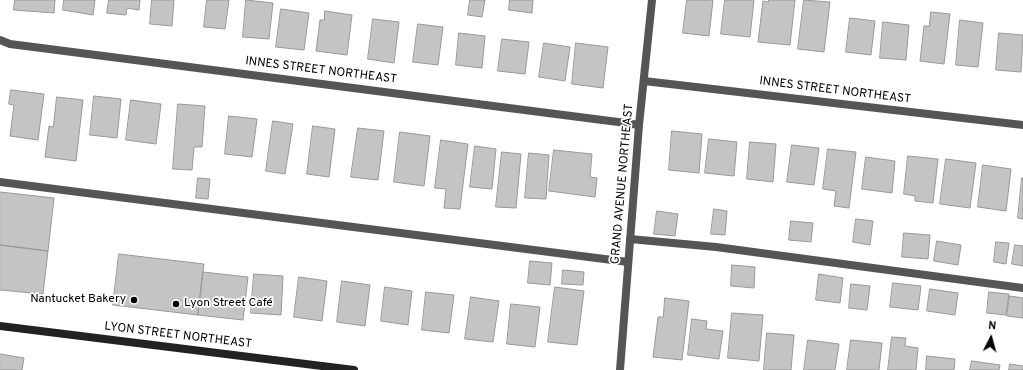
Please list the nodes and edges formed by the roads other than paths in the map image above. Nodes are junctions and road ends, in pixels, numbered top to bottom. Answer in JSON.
{"nodes":[{"id":1,"x":652,"y":0,"type":"edge"},
{"id":2,"x":0,"y":40,"type":"edge"},
{"id":3,"x":644,"y":81,"type":"junction"},
{"id":4,"x":639,"y":125,"type":"junction"},
{"id":5,"x":1023,"y":125,"type":"edge"},
{"id":6,"x":0,"y":182,"type":"edge"},
{"id":7,"x":630,"y":239,"type":"junction"},
{"id":8,"x":628,"y":262,"type":"junction"},
{"id":9,"x":1023,"y":288,"type":"edge"},
{"id":10,"x":0,"y":326,"type":"edge"},
{"id":11,"x":354,"y":370,"type":"edge"},
{"id":12,"x":620,"y":370,"type":"edge"}],
"edges":[{"from":1,"to":3,"type":"street","name":"GRAND AVENUE NORTHEAST"},
{"from":2,"to":4,"type":"street","name":"INNES STREET NORTHEAST"},
{"from":3,"to":4,"type":"street","name":"GRAND AVENUE NORTHEAST"},
{"from":3,"to":5,"type":"street","name":"INNES STREET NORTHEAST"},
{"from":4,"to":7,"type":"street","name":"GRAND AVENUE NORTHEAST"},
{"from":6,"to":8,"type":"street"},
{"from":7,"to":8,"type":"street","name":"GRAND AVENUE NORTHEAST"},
{"from":7,"to":9,"type":"street"},
{"from":8,"to":12,"type":"street","name":"GRAND AVENUE NORTHEAST"},
{"from":10,"to":11,"type":"street","name":"LYON STREET NORTHEAST"}]}
